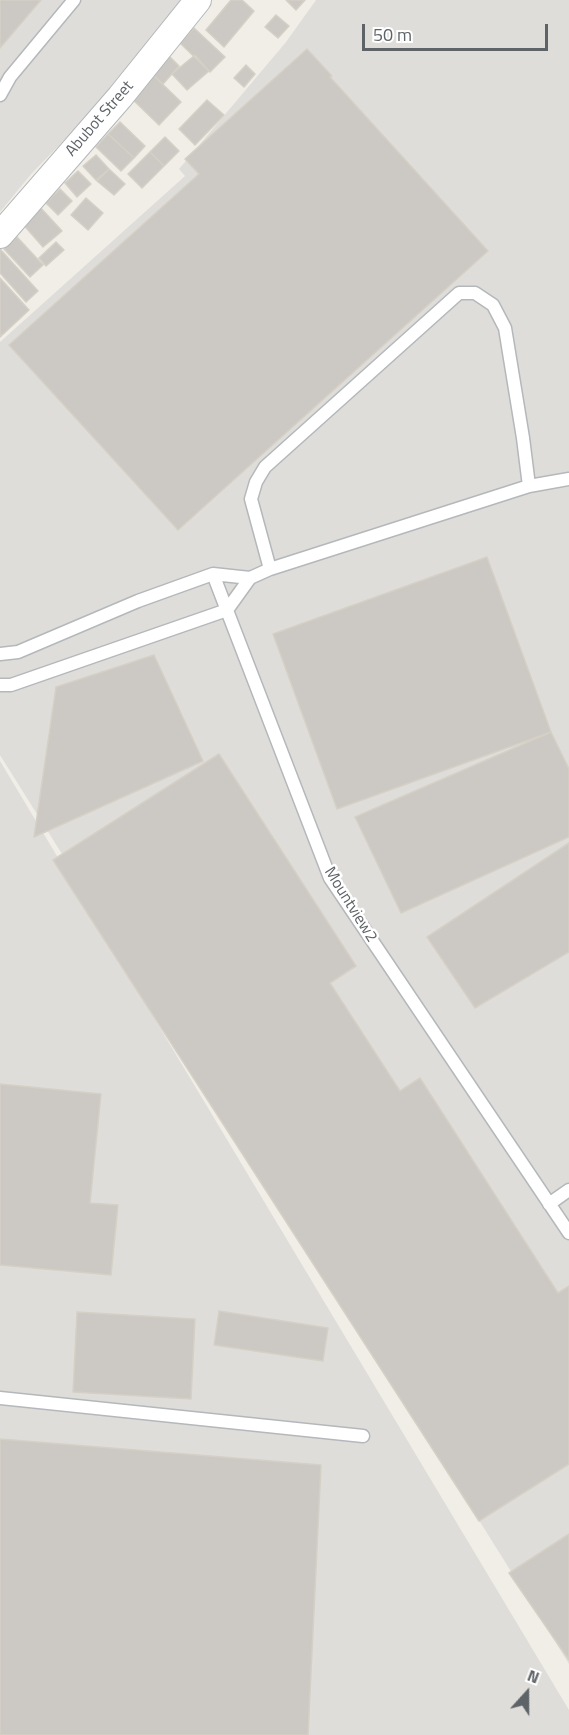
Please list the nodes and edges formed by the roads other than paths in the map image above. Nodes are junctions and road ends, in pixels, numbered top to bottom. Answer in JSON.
{"nodes":[{"id":1,"x":74,"y":0,"type":"edge"},
{"id":2,"x":198,"y":0,"type":"edge"},
{"id":3,"x":0,"y":95,"type":"edge"},
{"id":4,"x":0,"y":235,"type":"edge"},
{"id":5,"x":569,"y":479,"type":"edge"},
{"id":6,"x":529,"y":486,"type":"junction"},
{"id":7,"x":270,"y":569,"type":"junction"},
{"id":8,"x":213,"y":574,"type":"junction"},
{"id":9,"x":250,"y":578,"type":"junction"},
{"id":10,"x":226,"y":610,"type":"junction"},
{"id":11,"x":0,"y":654,"type":"edge"},
{"id":12,"x":0,"y":685,"type":"edge"},
{"id":13,"x":569,"y":1190,"type":"edge"},
{"id":14,"x":549,"y":1204,"type":"junction"},
{"id":15,"x":569,"y":1233,"type":"edge"},
{"id":16,"x":0,"y":1398,"type":"edge"},
{"id":17,"x":363,"y":1436,"type":"dead end"}],
"edges":[{"from":1,"to":3,"type":"lane"},
{"from":2,"to":4,"type":"street","name":"Abubot Street"},
{"from":5,"to":6,"type":"lane"},
{"from":6,"to":7,"type":"lane"},
{"from":6,"to":7,"type":"lane"},
{"from":7,"to":9,"type":"lane"},
{"from":8,"to":9,"type":"lane"},
{"from":8,"to":10,"type":"lane","name":"Mountview2"},
{"from":8,"to":11,"type":"lane"},
{"from":9,"to":10,"type":"lane"},
{"from":10,"to":12,"type":"lane"},
{"from":10,"to":14,"type":"lane","name":"Mountview2"},
{"from":13,"to":14,"type":"lane"},
{"from":14,"to":15,"type":"lane","name":"Mountview2"},
{"from":16,"to":17,"type":"lane"}]}
